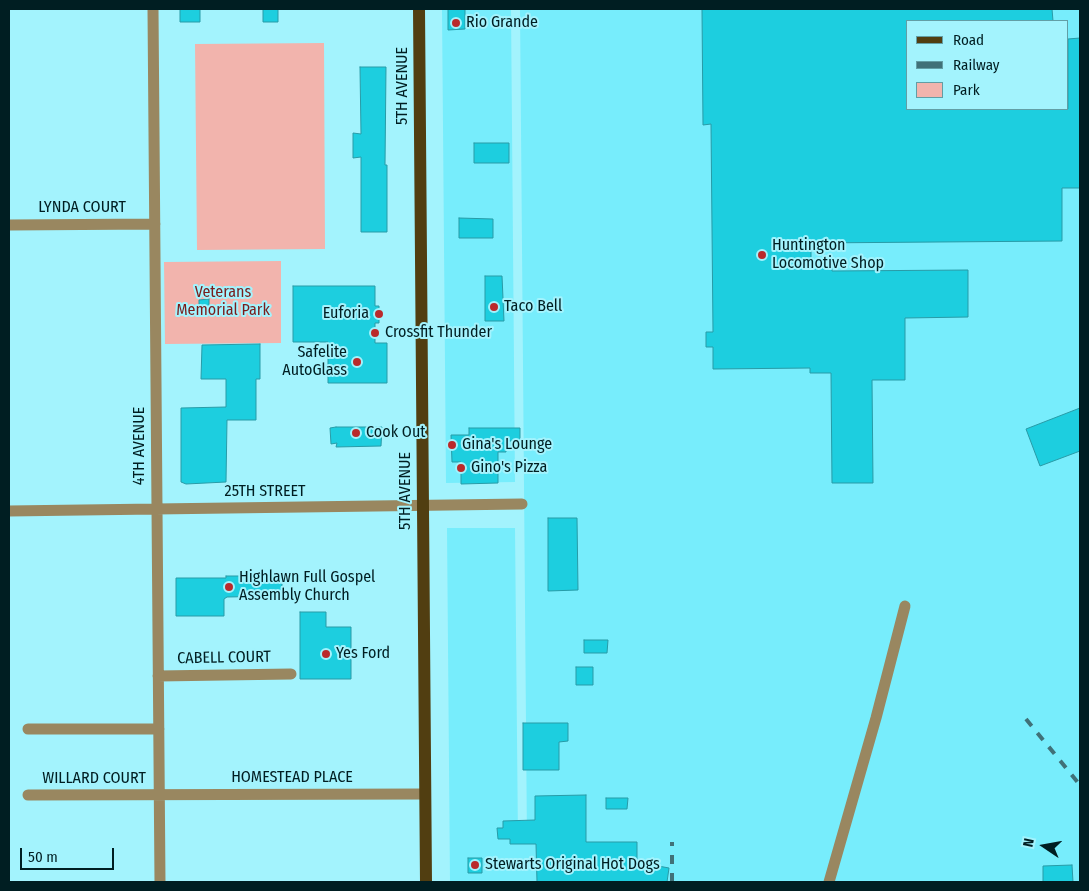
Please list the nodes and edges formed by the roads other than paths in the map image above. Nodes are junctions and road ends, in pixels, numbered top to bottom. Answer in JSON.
{"nodes":[{"id":1,"x":153,"y":9,"type":"edge"},
{"id":2,"x":419,"y":9,"type":"edge"},
{"id":3,"x":155,"y":224,"type":"junction"},
{"id":4,"x":9,"y":225,"type":"edge"},
{"id":5,"x":522,"y":504,"type":"dead end"},
{"id":6,"x":422,"y":507,"type":"junction"},
{"id":7,"x":156,"y":509,"type":"junction"},
{"id":8,"x":9,"y":511,"type":"edge"},
{"id":9,"x":905,"y":606,"type":"dead end"},
{"id":10,"x":291,"y":674,"type":"dead end"},
{"id":11,"x":158,"y":676,"type":"junction"},
{"id":12,"x":28,"y":729,"type":"dead end"},
{"id":13,"x":159,"y":729,"type":"junction"},
{"id":14,"x":425,"y":794,"type":"junction"},
{"id":15,"x":28,"y":795,"type":"dead end"},
{"id":16,"x":159,"y":795,"type":"junction"},
{"id":17,"x":160,"y":882,"type":"edge"},
{"id":18,"x":426,"y":882,"type":"edge"},
{"id":19,"x":829,"y":882,"type":"edge"}],
"edges":[{"from":1,"to":3,"type":"street","name":"4TH AVENUE"},
{"from":2,"to":6,"type":"main road","name":"5TH AVENUE"},
{"from":3,"to":4,"type":"street","name":"LYNDA COURT"},
{"from":3,"to":7,"type":"street","name":"4TH AVENUE"},
{"from":5,"to":6,"type":"street","name":"25TH STREET"},
{"from":6,"to":7,"type":"street","name":"25TH STREET"},
{"from":6,"to":14,"type":"main road","name":"5TH AVENUE"},
{"from":7,"to":8,"type":"street","name":"25TH STREET"},
{"from":7,"to":11,"type":"street","name":"4TH AVENUE"},
{"from":9,"to":19,"type":"street"},
{"from":10,"to":11,"type":"street","name":"CABELL COURT"},
{"from":11,"to":13,"type":"street","name":"4TH AVENUE"},
{"from":12,"to":13,"type":"street"},
{"from":13,"to":16,"type":"street","name":"4TH AVENUE"},
{"from":14,"to":16,"type":"street","name":"HOMESTEAD PLACE"},
{"from":14,"to":18,"type":"main road","name":"5TH AVENUE"},
{"from":15,"to":16,"type":"street","name":"WILLARD COURT"},
{"from":16,"to":17,"type":"street","name":"4TH AVENUE"}]}
